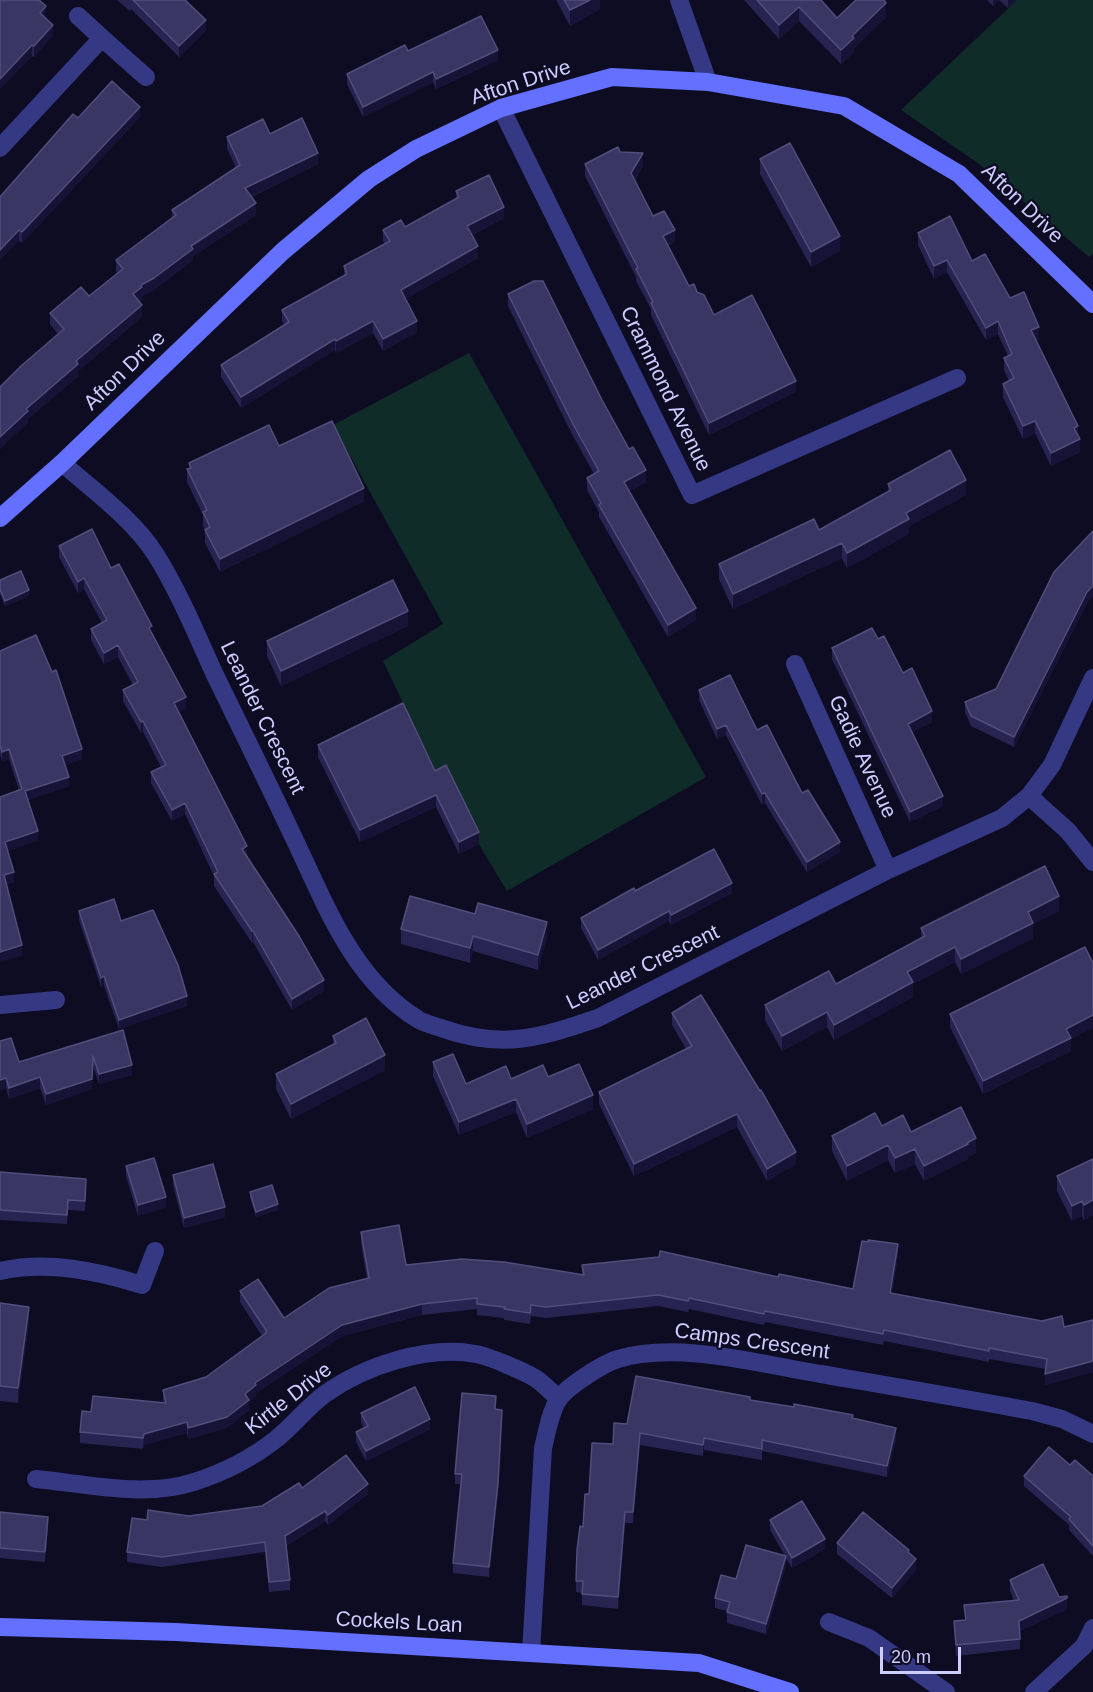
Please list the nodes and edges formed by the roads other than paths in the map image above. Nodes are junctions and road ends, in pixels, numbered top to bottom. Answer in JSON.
{"nodes":[{"id":1,"x":679,"y":0,"type":"edge"},
{"id":2,"x":78,"y":16,"type":"dead end"},
{"id":3,"x":102,"y":38,"type":"junction"},
{"id":4,"x":146,"y":77,"type":"dead end"},
{"id":5,"x":708,"y":82,"type":"junction"},
{"id":6,"x":501,"y":108,"type":"junction"},
{"id":7,"x":0,"y":148,"type":"edge"},
{"id":8,"x":1093,"y":304,"type":"edge"},
{"id":9,"x":957,"y":378,"type":"dead end"},
{"id":10,"x":62,"y":463,"type":"junction"},
{"id":11,"x":0,"y":518,"type":"edge"},
{"id":12,"x":795,"y":664,"type":"dead end"},
{"id":13,"x":1093,"y":678,"type":"edge"},
{"id":14,"x":1029,"y":796,"type":"junction"},
{"id":15,"x":1093,"y":862,"type":"edge"},
{"id":16,"x":888,"y":870,"type":"junction"},
{"id":17,"x":56,"y":1000,"type":"dead end"},
{"id":18,"x":0,"y":1005,"type":"edge"},
{"id":19,"x":155,"y":1251,"type":"dead end"},
{"id":20,"x":0,"y":1271,"type":"edge"},
{"id":21,"x":559,"y":1399,"type":"junction"},
{"id":22,"x":1093,"y":1434,"type":"edge"},
{"id":23,"x":36,"y":1479,"type":"dead end"},
{"id":24,"x":829,"y":1622,"type":"dead end"},
{"id":25,"x":0,"y":1627,"type":"edge"},
{"id":26,"x":1093,"y":1628,"type":"edge"},
{"id":27,"x":531,"y":1653,"type":"junction"},
{"id":28,"x":790,"y":1692,"type":"edge"},
{"id":29,"x":946,"y":1692,"type":"edge"},
{"id":30,"x":1034,"y":1692,"type":"edge"}],
"edges":[{"from":1,"to":5,"type":"street"},
{"from":2,"to":3,"type":"street"},
{"from":3,"to":4,"type":"street"},
{"from":3,"to":7,"type":"street"},
{"from":5,"to":6,"type":"street","name":"Afton Drive"},
{"from":5,"to":8,"type":"street","name":"Afton Drive"},
{"from":6,"to":9,"type":"street","name":"Crammond Avenue"},
{"from":6,"to":10,"type":"street","name":"Afton Drive"},
{"from":10,"to":11,"type":"street","name":"Afton Drive"},
{"from":10,"to":16,"type":"street","name":"Leander Crescent"},
{"from":12,"to":16,"type":"street","name":"Gadie Avenue"},
{"from":13,"to":14,"type":"street","name":"Leander Crescent"},
{"from":14,"to":15,"type":"street"},
{"from":14,"to":16,"type":"street","name":"Leander Crescent"},
{"from":17,"to":18,"type":"street"},
{"from":19,"to":20,"type":"street"},
{"from":21,"to":22,"type":"street","name":"Camps Crescent"},
{"from":21,"to":23,"type":"street","name":"Kirtle Drive"},
{"from":21,"to":27,"type":"street","name":"Camps Crescent"},
{"from":24,"to":29,"type":"street"},
{"from":25,"to":27,"type":"street","name":"Cockels Loan"},
{"from":26,"to":30,"type":"street"},
{"from":27,"to":28,"type":"street","name":"Cockels Loan"}]}
